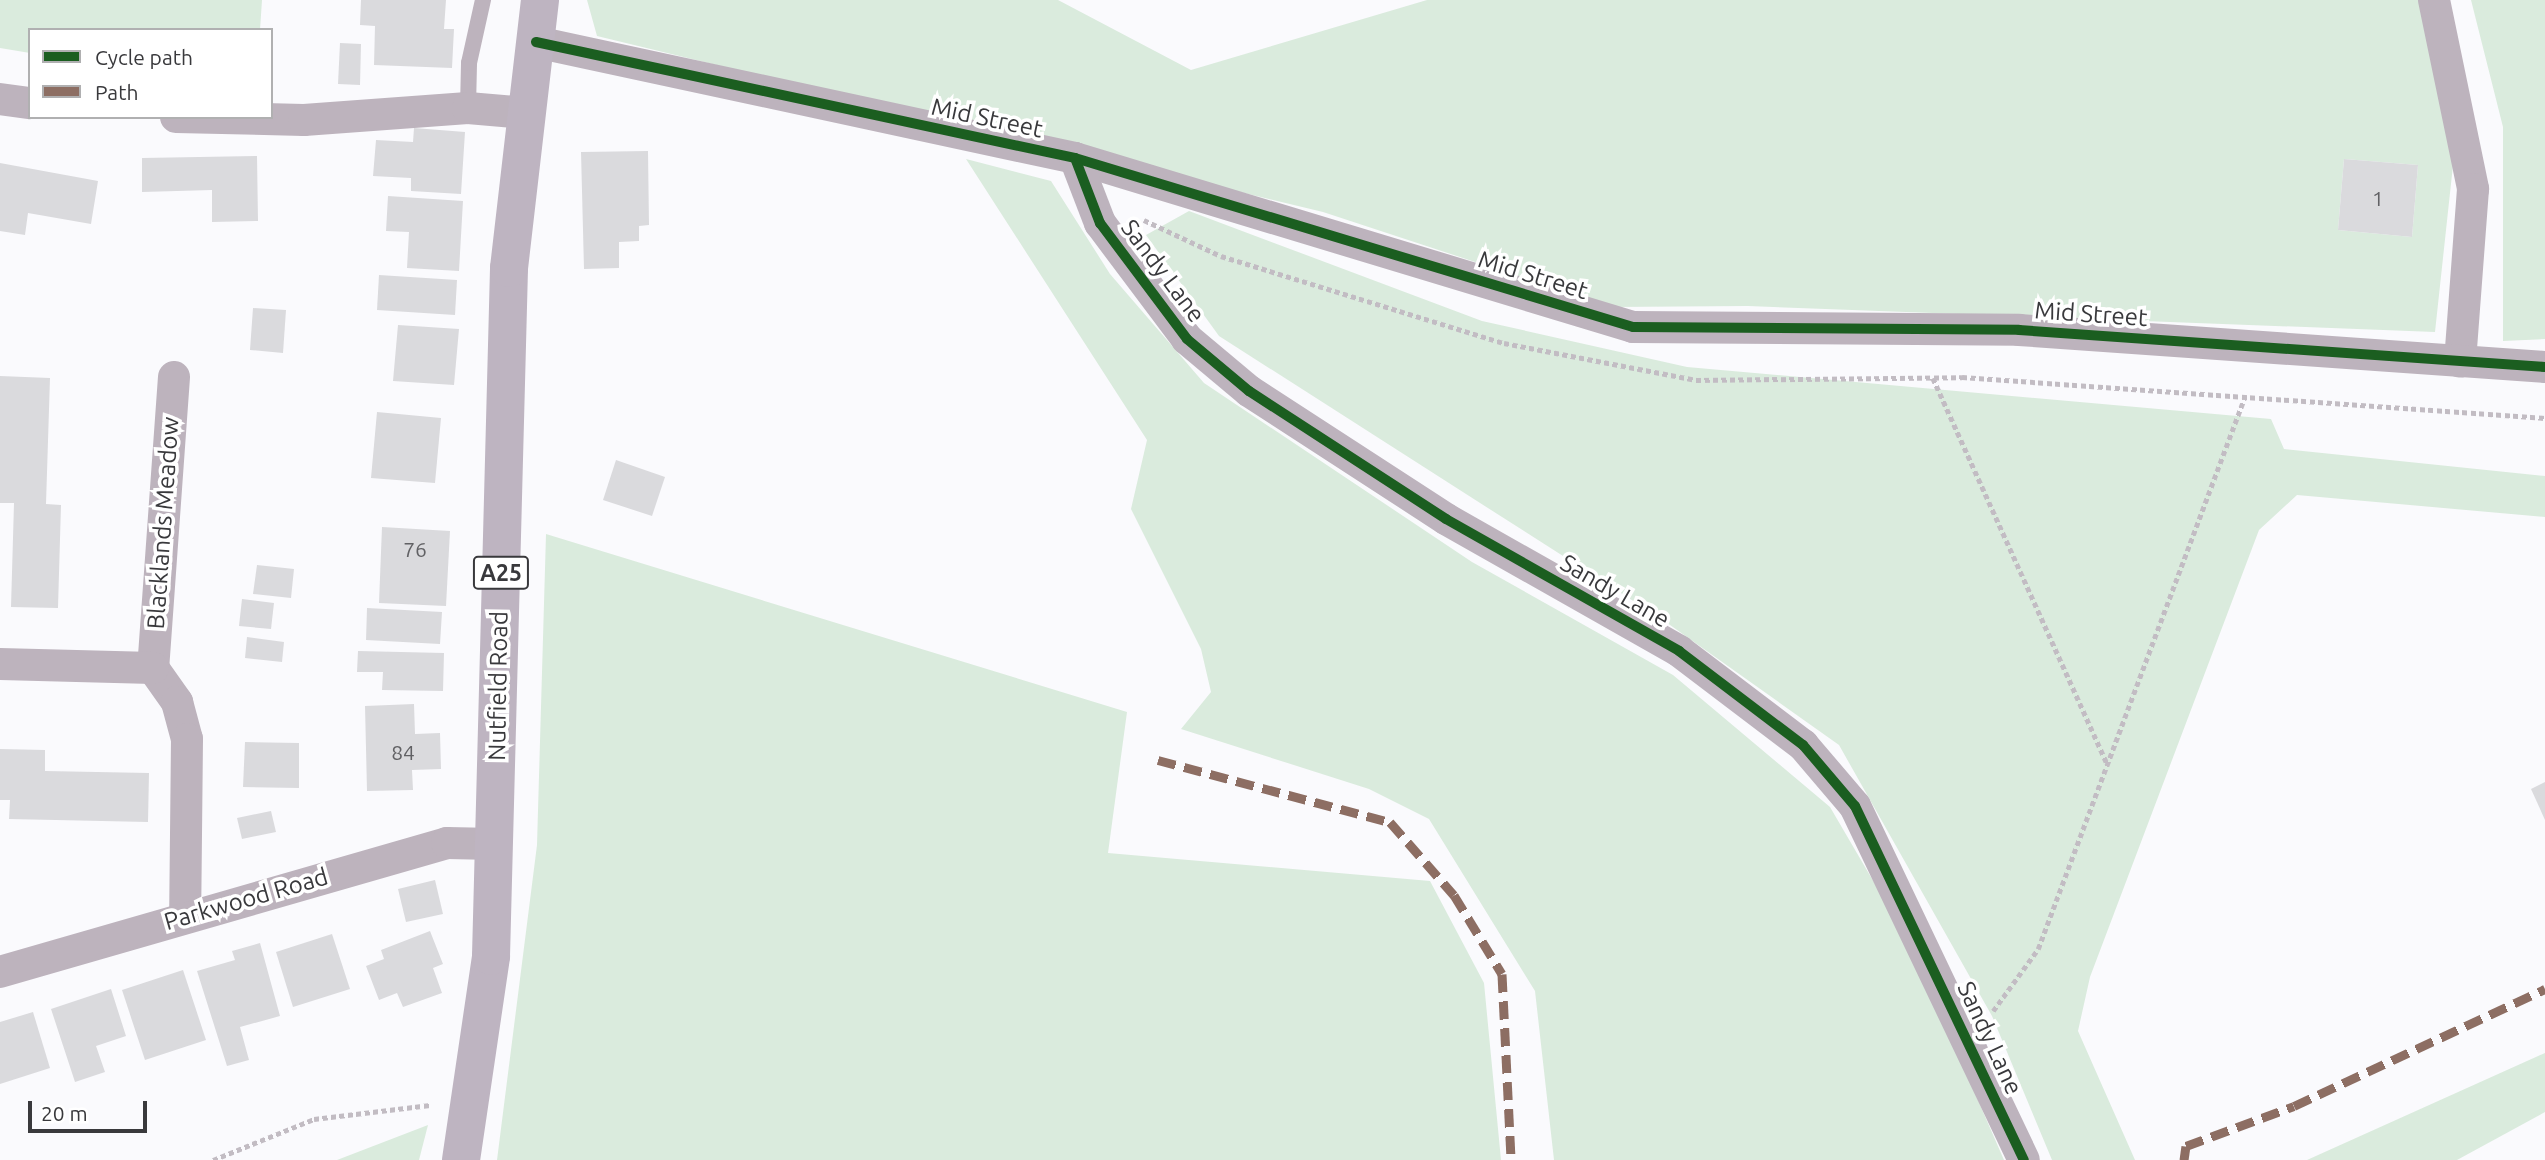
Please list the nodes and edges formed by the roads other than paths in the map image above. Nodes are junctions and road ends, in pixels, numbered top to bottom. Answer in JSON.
{"nodes":[{"id":1,"x":483,"y":0,"type":"edge"},
{"id":2,"x":540,"y":0,"type":"edge"},
{"id":3,"x":2434,"y":0,"type":"edge"},
{"id":4,"x":536,"y":43,"type":"junction"},
{"id":5,"x":0,"y":99,"type":"edge"},
{"id":6,"x":28,"y":103,"type":"edge"},
{"id":7,"x":468,"y":108,"type":"junction"},
{"id":8,"x":526,"y":113,"type":"junction"},
{"id":9,"x":261,"y":119,"type":"edge"},
{"id":10,"x":1075,"y":158,"type":"junction"},
{"id":11,"x":2460,"y":362,"type":"junction"},
{"id":12,"x":2545,"y":367,"type":"edge"},
{"id":13,"x":174,"y":377,"type":"dead end"},
{"id":14,"x":0,"y":664,"type":"edge"},
{"id":15,"x":153,"y":668,"type":"junction"},
{"id":16,"x":495,"y":844,"type":"junction"},
{"id":17,"x":185,"y":916,"type":"junction"},
{"id":18,"x":0,"y":972,"type":"edge"},
{"id":19,"x":461,"y":1160,"type":"edge"},
{"id":20,"x":2024,"y":1160,"type":"edge"}],
"edges":[{"from":1,"to":7,"type":"lane"},
{"from":2,"to":4,"type":"main road","number":"A25"},
{"from":3,"to":11,"type":"street"},
{"from":4,"to":8,"type":"main road","name":"Nutfield Road","number":"A25"},
{"from":4,"to":10,"type":"street","name":"Mid Street"},
{"from":5,"to":6,"type":"street"},
{"from":7,"to":8,"type":"street"},
{"from":7,"to":9,"type":"street"},
{"from":8,"to":16,"type":"main road","name":"Nutfield Road","number":"A25"},
{"from":10,"to":11,"type":"street","name":"Mid Street"},
{"from":10,"to":20,"type":"street","name":"Sandy Lane"},
{"from":11,"to":12,"type":"street","name":"Mid Street"},
{"from":13,"to":15,"type":"street","name":"Blacklands Meadow"},
{"from":14,"to":15,"type":"street"},
{"from":15,"to":17,"type":"street"},
{"from":16,"to":17,"type":"street","name":"Parkwood Road"},
{"from":16,"to":19,"type":"main road","name":"Nutfield Road","number":"A25"},
{"from":17,"to":18,"type":"street","name":"Parkwood Road"}]}
